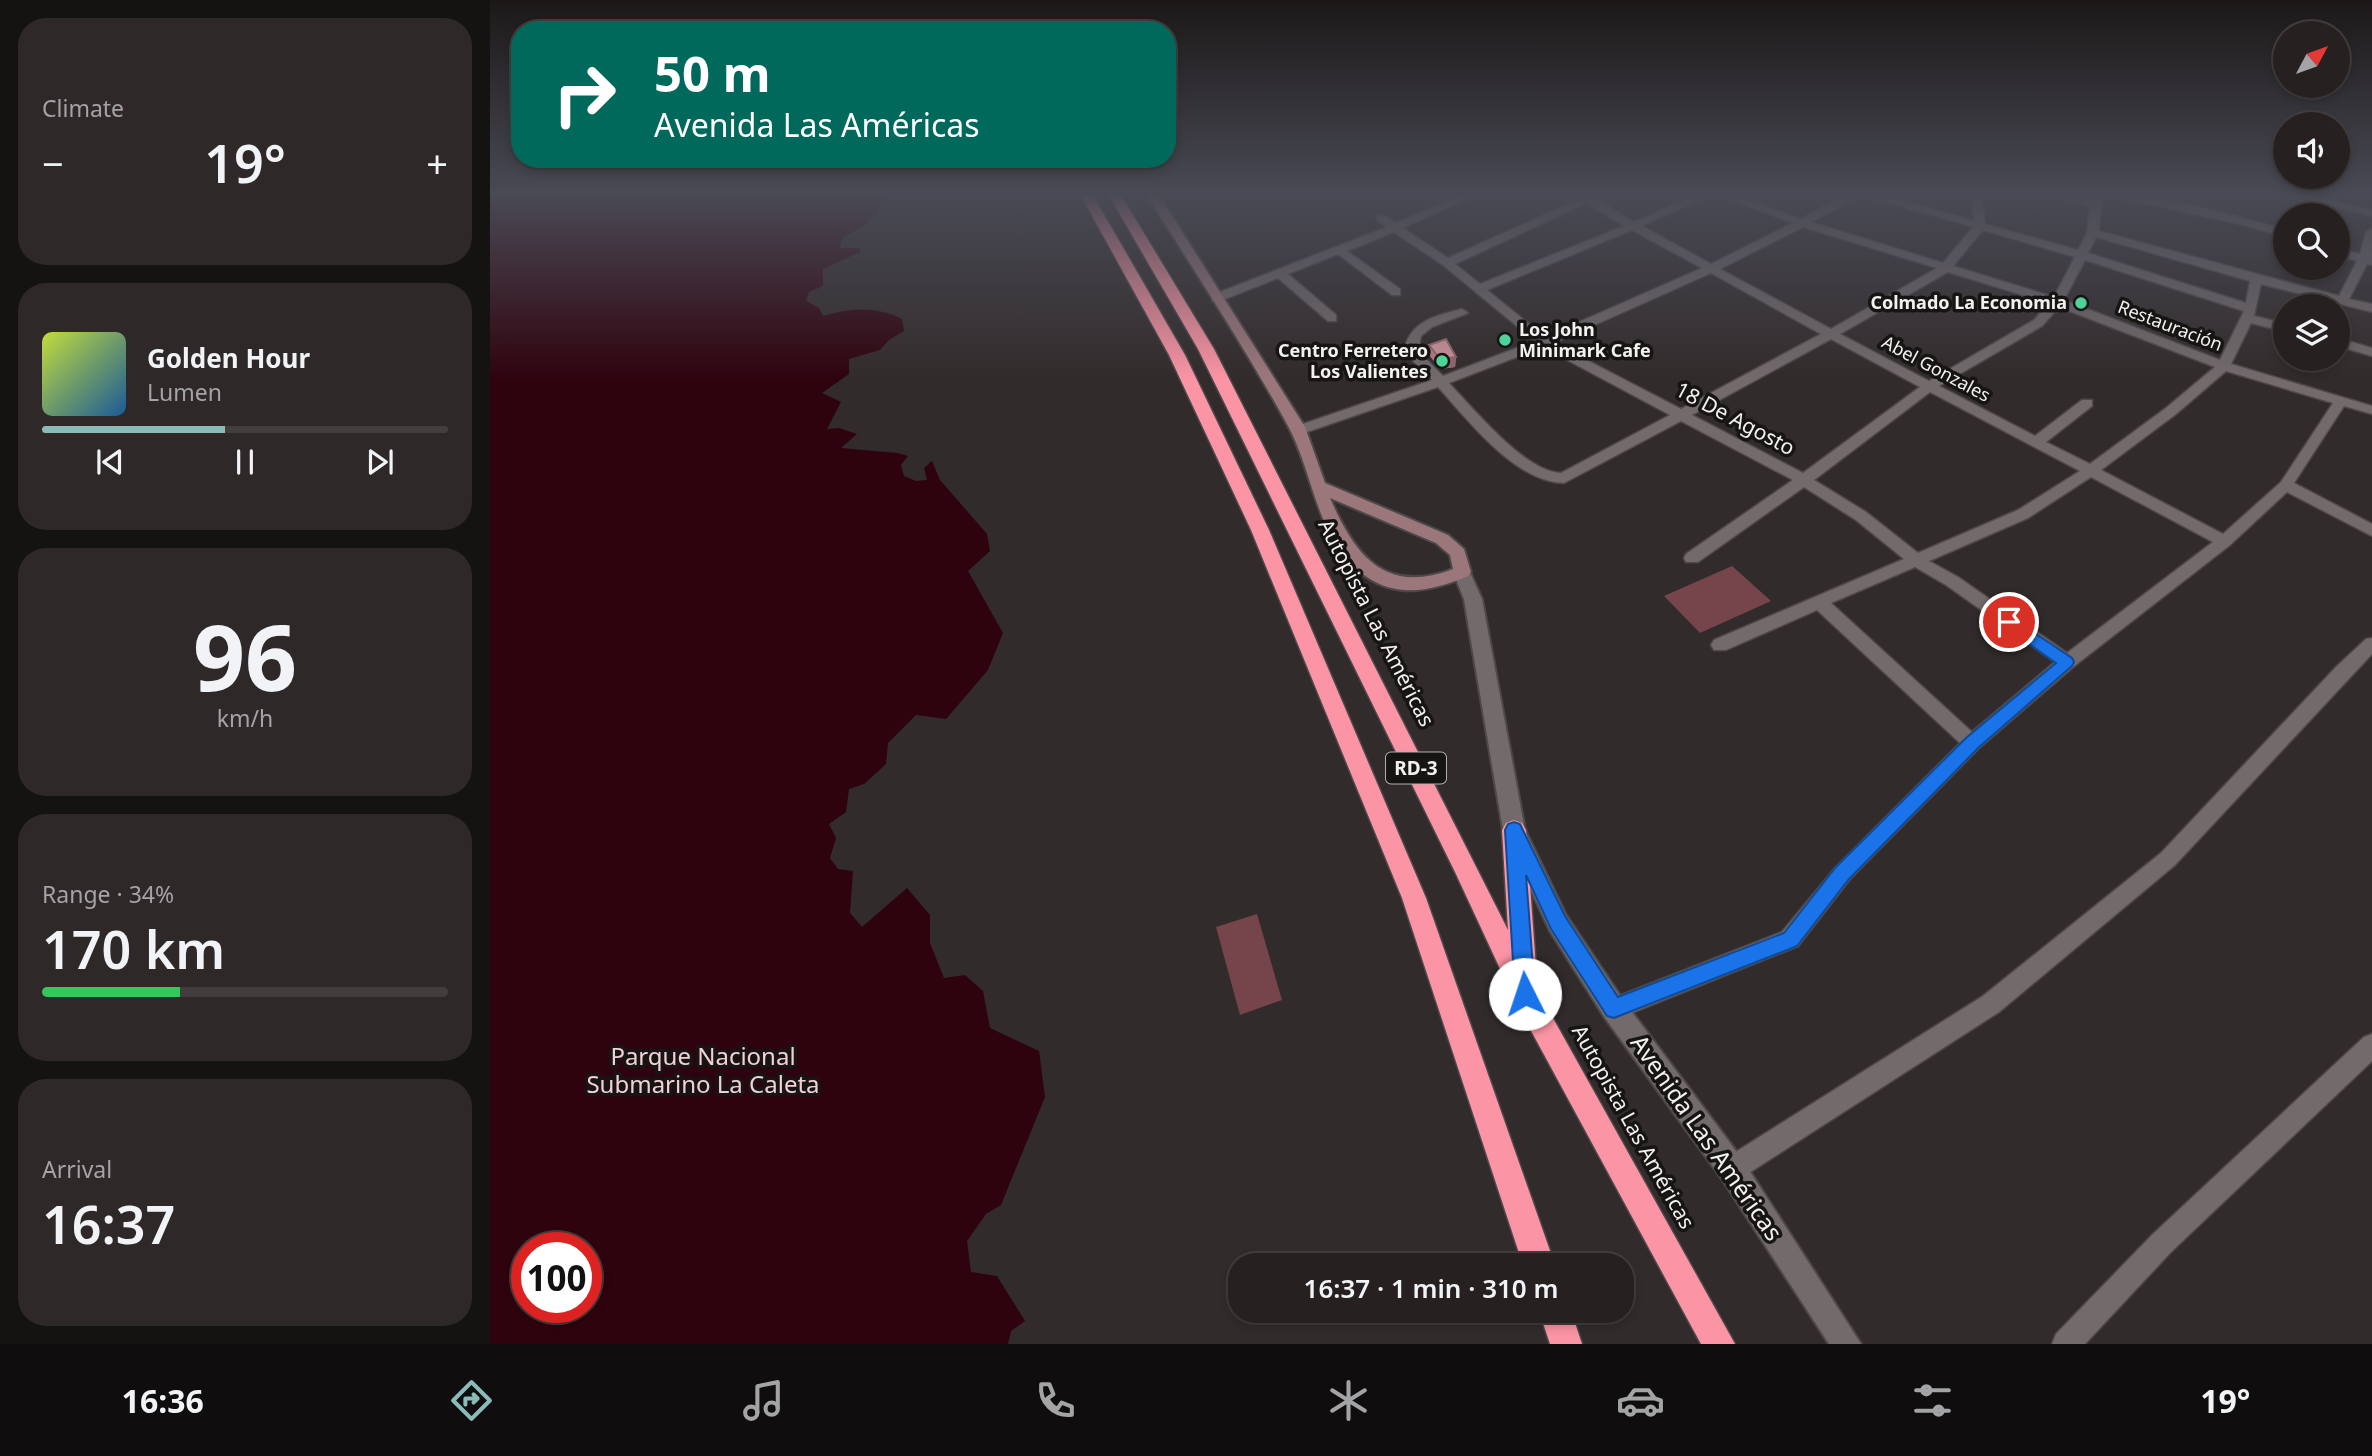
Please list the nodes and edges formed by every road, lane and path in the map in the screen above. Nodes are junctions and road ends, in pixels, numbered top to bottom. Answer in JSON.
{"nodes":[{"id":1,"x":1120,"y":255,"type":"edge"},
{"id":2,"x":1150,"y":255,"type":"edge"},
{"id":3,"x":1189,"y":255,"type":"edge"},
{"id":4,"x":1327,"y":255,"type":"edge"},
{"id":5,"x":1345,"y":255,"type":"edge"},
{"id":6,"x":1435,"y":255,"type":"edge"},
{"id":7,"x":1465,"y":255,"type":"edge"},
{"id":8,"x":1562,"y":255,"type":"edge"},
{"id":9,"x":1685,"y":255,"type":"edge"},
{"id":10,"x":1737,"y":255,"type":"edge"},
{"id":11,"x":1900,"y":255,"type":"edge"},
{"id":12,"x":1956,"y":255,"type":"edge"},
{"id":13,"x":2082,"y":255,"type":"joint"},
{"id":14,"x":2170,"y":255,"type":"edge"},
{"id":15,"x":2350,"y":255,"type":"edge"},
{"id":16,"x":2368,"y":260,"type":"edge"},
{"id":17,"x":1447,"y":263,"type":"junction"},
{"id":18,"x":1709,"y":268,"type":"junction"},
{"id":19,"x":1944,"y":269,"type":"junction"},
{"id":20,"x":1280,"y":273,"type":"junction"},
{"id":21,"x":2256,"y":279,"type":"junction"},
{"id":22,"x":1478,"y":289,"type":"junction"},
{"id":23,"x":1396,"y":292,"type":"dead end"},
{"id":24,"x":2321,"y":294,"type":"edge"},
{"id":25,"x":2346,"y":294,"type":"edge"},
{"id":26,"x":1216,"y":298,"type":"junction"},
{"id":27,"x":2350,"y":301,"type":"edge"},
{"id":28,"x":2057,"y":302,"type":"junction"},
{"id":29,"x":2372,"y":308,"type":"edge"},
{"id":30,"x":1462,"y":313,"type":"dead end"},
{"id":31,"x":2249,"y":313,"type":"junction"},
{"id":32,"x":1332,"y":318,"type":"dead end"},
{"id":33,"x":2273,"y":323,"type":"edge"},
{"id":34,"x":1831,"y":334,"type":"junction"},
{"id":35,"x":1545,"y":343,"type":"junction"},
{"id":36,"x":2350,"y":346,"type":"edge"},
{"id":37,"x":2372,"y":352,"type":"edge"},
{"id":38,"x":2224,"y":366,"type":"junction"},
{"id":39,"x":1441,"y":380,"type":"junction"},
{"id":40,"x":1929,"y":387,"type":"junction"},
{"id":41,"x":2341,"y":400,"type":"junction"},
{"id":42,"x":2087,"y":403,"type":"dead end"},
{"id":43,"x":2372,"y":410,"type":"edge"},
{"id":44,"x":1681,"y":413,"type":"junction"},
{"id":45,"x":1299,"y":430,"type":"junction"},
{"id":46,"x":2035,"y":443,"type":"junction"},
{"id":47,"x":2089,"y":472,"type":"junction"},
{"id":48,"x":1804,"y":480,"type":"junction"},
{"id":49,"x":2286,"y":485,"type":"junction"},
{"id":50,"x":1318,"y":486,"type":"junction"},
{"id":51,"x":2372,"y":531,"type":"edge"},
{"id":52,"x":2224,"y":541,"type":"junction"},
{"id":53,"x":1692,"y":558,"type":"dead end"},
{"id":54,"x":1916,"y":560,"type":"junction"},
{"id":55,"x":1462,"y":572,"type":"junction"},
{"id":56,"x":1819,"y":602,"type":"junction"},
{"id":57,"x":2372,"y":644,"type":"edge"},
{"id":58,"x":1720,"y":645,"type":"dead end"},
{"id":59,"x":2067,"y":662,"type":"junction"},
{"id":60,"x":1972,"y":743,"type":"junction"},
{"id":61,"x":1514,"y":830,"type":"junction"},
{"id":62,"x":1525,"y":994,"type":"junction"},
{"id":63,"x":1614,"y":1009,"type":"junction"},
{"id":64,"x":2372,"y":1045,"type":"edge"},
{"id":65,"x":1732,"y":1169,"type":"junction"},
{"id":66,"x":1535,"y":1253,"type":"edge"},
{"id":67,"x":1559,"y":1323,"type":"edge"},
{"id":68,"x":1566,"y":1344,"type":"edge"},
{"id":69,"x":1719,"y":1344,"type":"edge"},
{"id":70,"x":1846,"y":1344,"type":"edge"},
{"id":71,"x":2066,"y":1344,"type":"edge"}],
"edges":[{"from":1,"to":66,"type":"highway","number":"RD-3"},
{"from":2,"to":62,"type":"highway","name":"Autopista Las Américas","number":"RD-3"},
{"from":3,"to":26,"type":"main road"},
{"from":4,"to":20,"type":"street"},
{"from":5,"to":23,"type":"street"},
{"from":6,"to":17,"type":"street","name":"18 De Agosto"},
{"from":7,"to":17,"type":"street"},
{"from":8,"to":22,"type":"street"},
{"from":9,"to":18,"type":"street","name":"Abel Gonzales"},
{"from":10,"to":18,"type":"street"},
{"from":11,"to":19,"type":"street","name":"Restauración"},
{"from":12,"to":19,"type":"street"},
{"from":13,"to":28,"type":"street"},
{"from":13,"to":31,"type":"street"},
{"from":14,"to":21,"type":"street"},
{"from":15,"to":16,"type":"street"},
{"from":16,"to":25,"type":"street"},
{"from":17,"to":22,"type":"street","name":"18 De Agosto"},
{"from":18,"to":34,"type":"street","name":"Abel Gonzales"},
{"from":18,"to":35,"type":"street"},
{"from":19,"to":28,"type":"street","name":"Restauración"},
{"from":19,"to":34,"type":"street"},
{"from":20,"to":26,"type":"street"},
{"from":20,"to":32,"type":"street"},
{"from":21,"to":24,"type":"street"},
{"from":21,"to":31,"type":"street"},
{"from":22,"to":35,"type":"street","name":"18 De Agosto"},
{"from":26,"to":45,"type":"main road"},
{"from":27,"to":29,"type":"street"},
{"from":28,"to":38,"type":"street","name":"Restauración"},
{"from":28,"to":40,"type":"street"},
{"from":30,"to":39,"type":"street"},
{"from":31,"to":33,"type":"street"},
{"from":31,"to":38,"type":"street"},
{"from":34,"to":40,"type":"street","name":"Abel Gonzales"},
{"from":34,"to":44,"type":"street"},
{"from":35,"to":39,"type":"street"},
{"from":35,"to":44,"type":"street","name":"18 De Agosto"},
{"from":36,"to":37,"type":"street"},
{"from":38,"to":41,"type":"street","name":"Restauración"},
{"from":38,"to":47,"type":"street"},
{"from":39,"to":44,"type":"street"},
{"from":39,"to":45,"type":"street"},
{"from":40,"to":46,"type":"street","name":"Abel Gonzales"},
{"from":40,"to":48,"type":"street"},
{"from":41,"to":43,"type":"street","name":"Restauración"},
{"from":41,"to":49,"type":"street"},
{"from":42,"to":46,"type":"street"},
{"from":44,"to":48,"type":"street","name":"18 De Agosto"},
{"from":45,"to":50,"type":"main road"},
{"from":46,"to":47,"type":"street","name":"Abel Gonzales"},
{"from":47,"to":52,"type":"street","name":"Abel Gonzales"},
{"from":47,"to":54,"type":"street"},
{"from":48,"to":53,"type":"street"},
{"from":48,"to":54,"type":"street","name":"18 De Agosto"},
{"from":49,"to":51,"type":"street"},
{"from":49,"to":52,"type":"street"},
{"from":50,"to":55,"type":"main road","name":"Avenida Las Américas"},
{"from":50,"to":55,"type":"main road"},
{"from":52,"to":59,"type":"street"},
{"from":54,"to":56,"type":"street"},
{"from":54,"to":59,"type":"street","name":"18 De Agosto"},
{"from":55,"to":61,"type":"street","name":"Avenida Las Américas"},
{"from":56,"to":58,"type":"street"},
{"from":56,"to":60,"type":"street"},
{"from":57,"to":65,"type":"street"},
{"from":59,"to":60,"type":"street"},
{"from":60,"to":63,"type":"street"},
{"from":61,"to":62,"type":"highway"},
{"from":61,"to":63,"type":"street","name":"Avenida Las Américas"},
{"from":62,"to":69,"type":"highway","name":"Autopista Las Américas","number":"RD-3"},
{"from":63,"to":65,"type":"street","name":"Avenida Las Américas"},
{"from":64,"to":71,"type":"street"},
{"from":65,"to":70,"type":"street","name":"Avenida Las Américas"},
{"from":67,"to":68,"type":"highway"}]}
